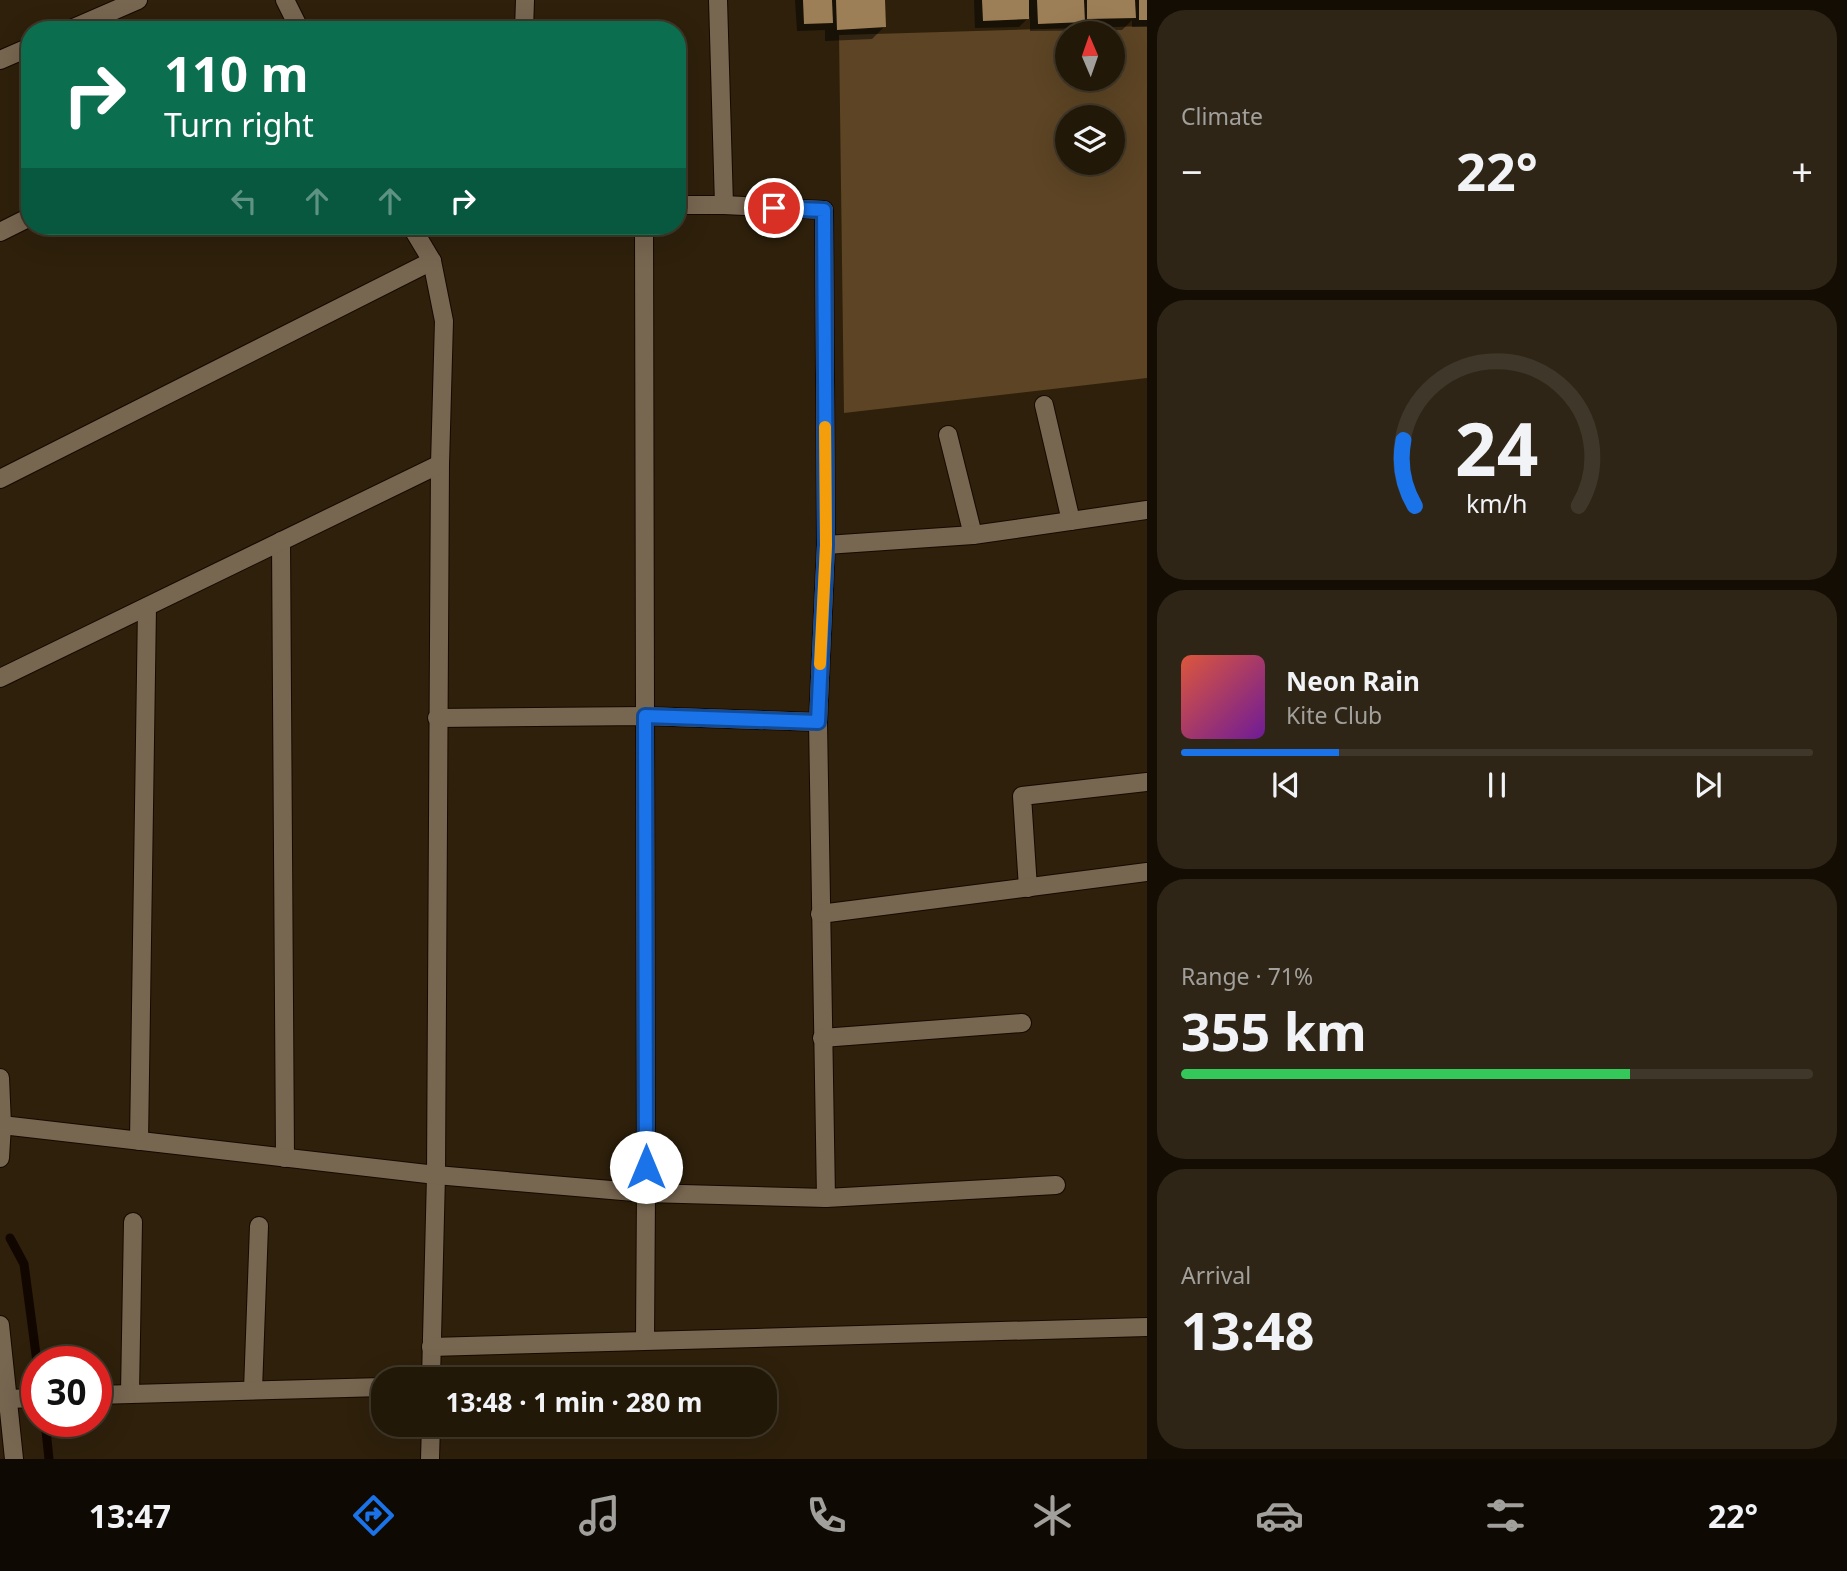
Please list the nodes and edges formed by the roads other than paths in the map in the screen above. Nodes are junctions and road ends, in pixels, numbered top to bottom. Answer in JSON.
{"nodes":[{"id":1,"x":138,"y":0,"type":"edge"},
{"id":2,"x":285,"y":0,"type":"edge"},
{"id":3,"x":525,"y":0,"type":"edge"},
{"id":4,"x":718,"y":0,"type":"edge"},
{"id":5,"x":90,"y":21,"type":"edge"},
{"id":6,"x":296,"y":21,"type":"edge"},
{"id":7,"x":524,"y":21,"type":"edge"},
{"id":8,"x":21,"y":51,"type":"edge"},
{"id":9,"x":0,"y":60,"type":"edge"},
{"id":10,"x":686,"y":205,"type":"edge"},
{"id":11,"x":724,"y":205,"type":"junction"},
{"id":12,"x":21,"y":222,"type":"edge"},
{"id":13,"x":0,"y":232,"type":"edge"},
{"id":14,"x":416,"y":235,"type":"edge"},
{"id":15,"x":643,"y":235,"type":"edge"},
{"id":16,"x":432,"y":261,"type":"junction"},
{"id":17,"x":1044,"y":405,"type":"dead end"},
{"id":18,"x":948,"y":435,"type":"dead end"},
{"id":19,"x":440,"y":464,"type":"junction"},
{"id":20,"x":0,"y":480,"type":"edge"},
{"id":21,"x":1147,"y":510,"type":"edge"},
{"id":22,"x":1071,"y":521,"type":"junction"},
{"id":23,"x":973,"y":535,"type":"junction"},
{"id":24,"x":281,"y":541,"type":"junction"},
{"id":25,"x":826,"y":545,"type":"junction"},
{"id":26,"x":146,"y":607,"type":"junction"},
{"id":27,"x":0,"y":678,"type":"edge"},
{"id":28,"x":645,"y":716,"type":"junction"},
{"id":29,"x":437,"y":718,"type":"junction"},
{"id":30,"x":818,"y":722,"type":"junction"},
{"id":31,"x":1147,"y":782,"type":"edge"},
{"id":32,"x":1147,"y":872,"type":"edge"},
{"id":33,"x":1028,"y":888,"type":"junction"},
{"id":34,"x":820,"y":914,"type":"junction"},
{"id":35,"x":1022,"y":1023,"type":"dead end"},
{"id":36,"x":822,"y":1038,"type":"junction"},
{"id":37,"x":0,"y":1079,"type":"edge"},
{"id":38,"x":2,"y":1125,"type":"junction"},
{"id":39,"x":139,"y":1141,"type":"junction"},
{"id":40,"x":0,"y":1158,"type":"edge"},
{"id":41,"x":285,"y":1158,"type":"junction"},
{"id":42,"x":436,"y":1175,"type":"junction"},
{"id":43,"x":1056,"y":1185,"type":"dead end"},
{"id":44,"x":646,"y":1194,"type":"junction"},
{"id":45,"x":825,"y":1198,"type":"junction"},
{"id":46,"x":132,"y":1222,"type":"dead end"},
{"id":47,"x":259,"y":1226,"type":"dead end"},
{"id":48,"x":0,"y":1326,"type":"edge"},
{"id":49,"x":1147,"y":1327,"type":"edge"},
{"id":50,"x":645,"y":1340,"type":"junction"},
{"id":51,"x":431,"y":1348,"type":"junction"},
{"id":52,"x":431,"y":1367,"type":"edge"},
{"id":53,"x":371,"y":1387,"type":"edge"},
{"id":54,"x":253,"y":1390,"type":"junction"},
{"id":55,"x":130,"y":1393,"type":"junction"},
{"id":56,"x":112,"y":1394,"type":"edge"},
{"id":57,"x":7,"y":1399,"type":"junction"},
{"id":58,"x":21,"y":1399,"type":"edge"},
{"id":59,"x":431,"y":1437,"type":"edge"},
{"id":60,"x":14,"y":1459,"type":"edge"},
{"id":61,"x":430,"y":1459,"type":"edge"}],
"edges":[{"from":1,"to":5,"type":"street"},
{"from":2,"to":6,"type":"street"},
{"from":3,"to":7,"type":"street"},
{"from":4,"to":11,"type":"street"},
{"from":8,"to":9,"type":"street"},
{"from":10,"to":11,"type":"street"},
{"from":11,"to":25,"type":"street"},
{"from":12,"to":13,"type":"street"},
{"from":14,"to":16,"type":"street"},
{"from":15,"to":28,"type":"street"},
{"from":16,"to":19,"type":"street"},
{"from":16,"to":20,"type":"street"},
{"from":17,"to":22,"type":"street"},
{"from":18,"to":23,"type":"street"},
{"from":19,"to":24,"type":"street"},
{"from":19,"to":29,"type":"street"},
{"from":21,"to":22,"type":"street"},
{"from":22,"to":23,"type":"street"},
{"from":23,"to":25,"type":"street"},
{"from":24,"to":26,"type":"street"},
{"from":24,"to":41,"type":"street"},
{"from":25,"to":30,"type":"street"},
{"from":26,"to":27,"type":"street"},
{"from":26,"to":39,"type":"street"},
{"from":28,"to":29,"type":"street"},
{"from":28,"to":30,"type":"street"},
{"from":28,"to":44,"type":"street"},
{"from":29,"to":42,"type":"street"},
{"from":30,"to":34,"type":"street"},
{"from":31,"to":33,"type":"street"},
{"from":32,"to":33,"type":"street"},
{"from":33,"to":34,"type":"street"},
{"from":34,"to":36,"type":"street"},
{"from":35,"to":36,"type":"street"},
{"from":36,"to":45,"type":"street"},
{"from":37,"to":38,"type":"street"},
{"from":38,"to":39,"type":"street"},
{"from":38,"to":40,"type":"street"},
{"from":39,"to":41,"type":"street"},
{"from":41,"to":42,"type":"street"},
{"from":42,"to":44,"type":"street"},
{"from":42,"to":51,"type":"street"},
{"from":43,"to":45,"type":"street"},
{"from":44,"to":45,"type":"street"},
{"from":44,"to":50,"type":"street"},
{"from":46,"to":55,"type":"street"},
{"from":47,"to":54,"type":"street"},
{"from":48,"to":57,"type":"street"},
{"from":49,"to":50,"type":"street"},
{"from":50,"to":51,"type":"street"},
{"from":51,"to":52,"type":"street"},
{"from":53,"to":54,"type":"street"},
{"from":54,"to":55,"type":"street"},
{"from":55,"to":56,"type":"street"},
{"from":57,"to":58,"type":"street"},
{"from":57,"to":60,"type":"street"},
{"from":59,"to":61,"type":"street"}]}
